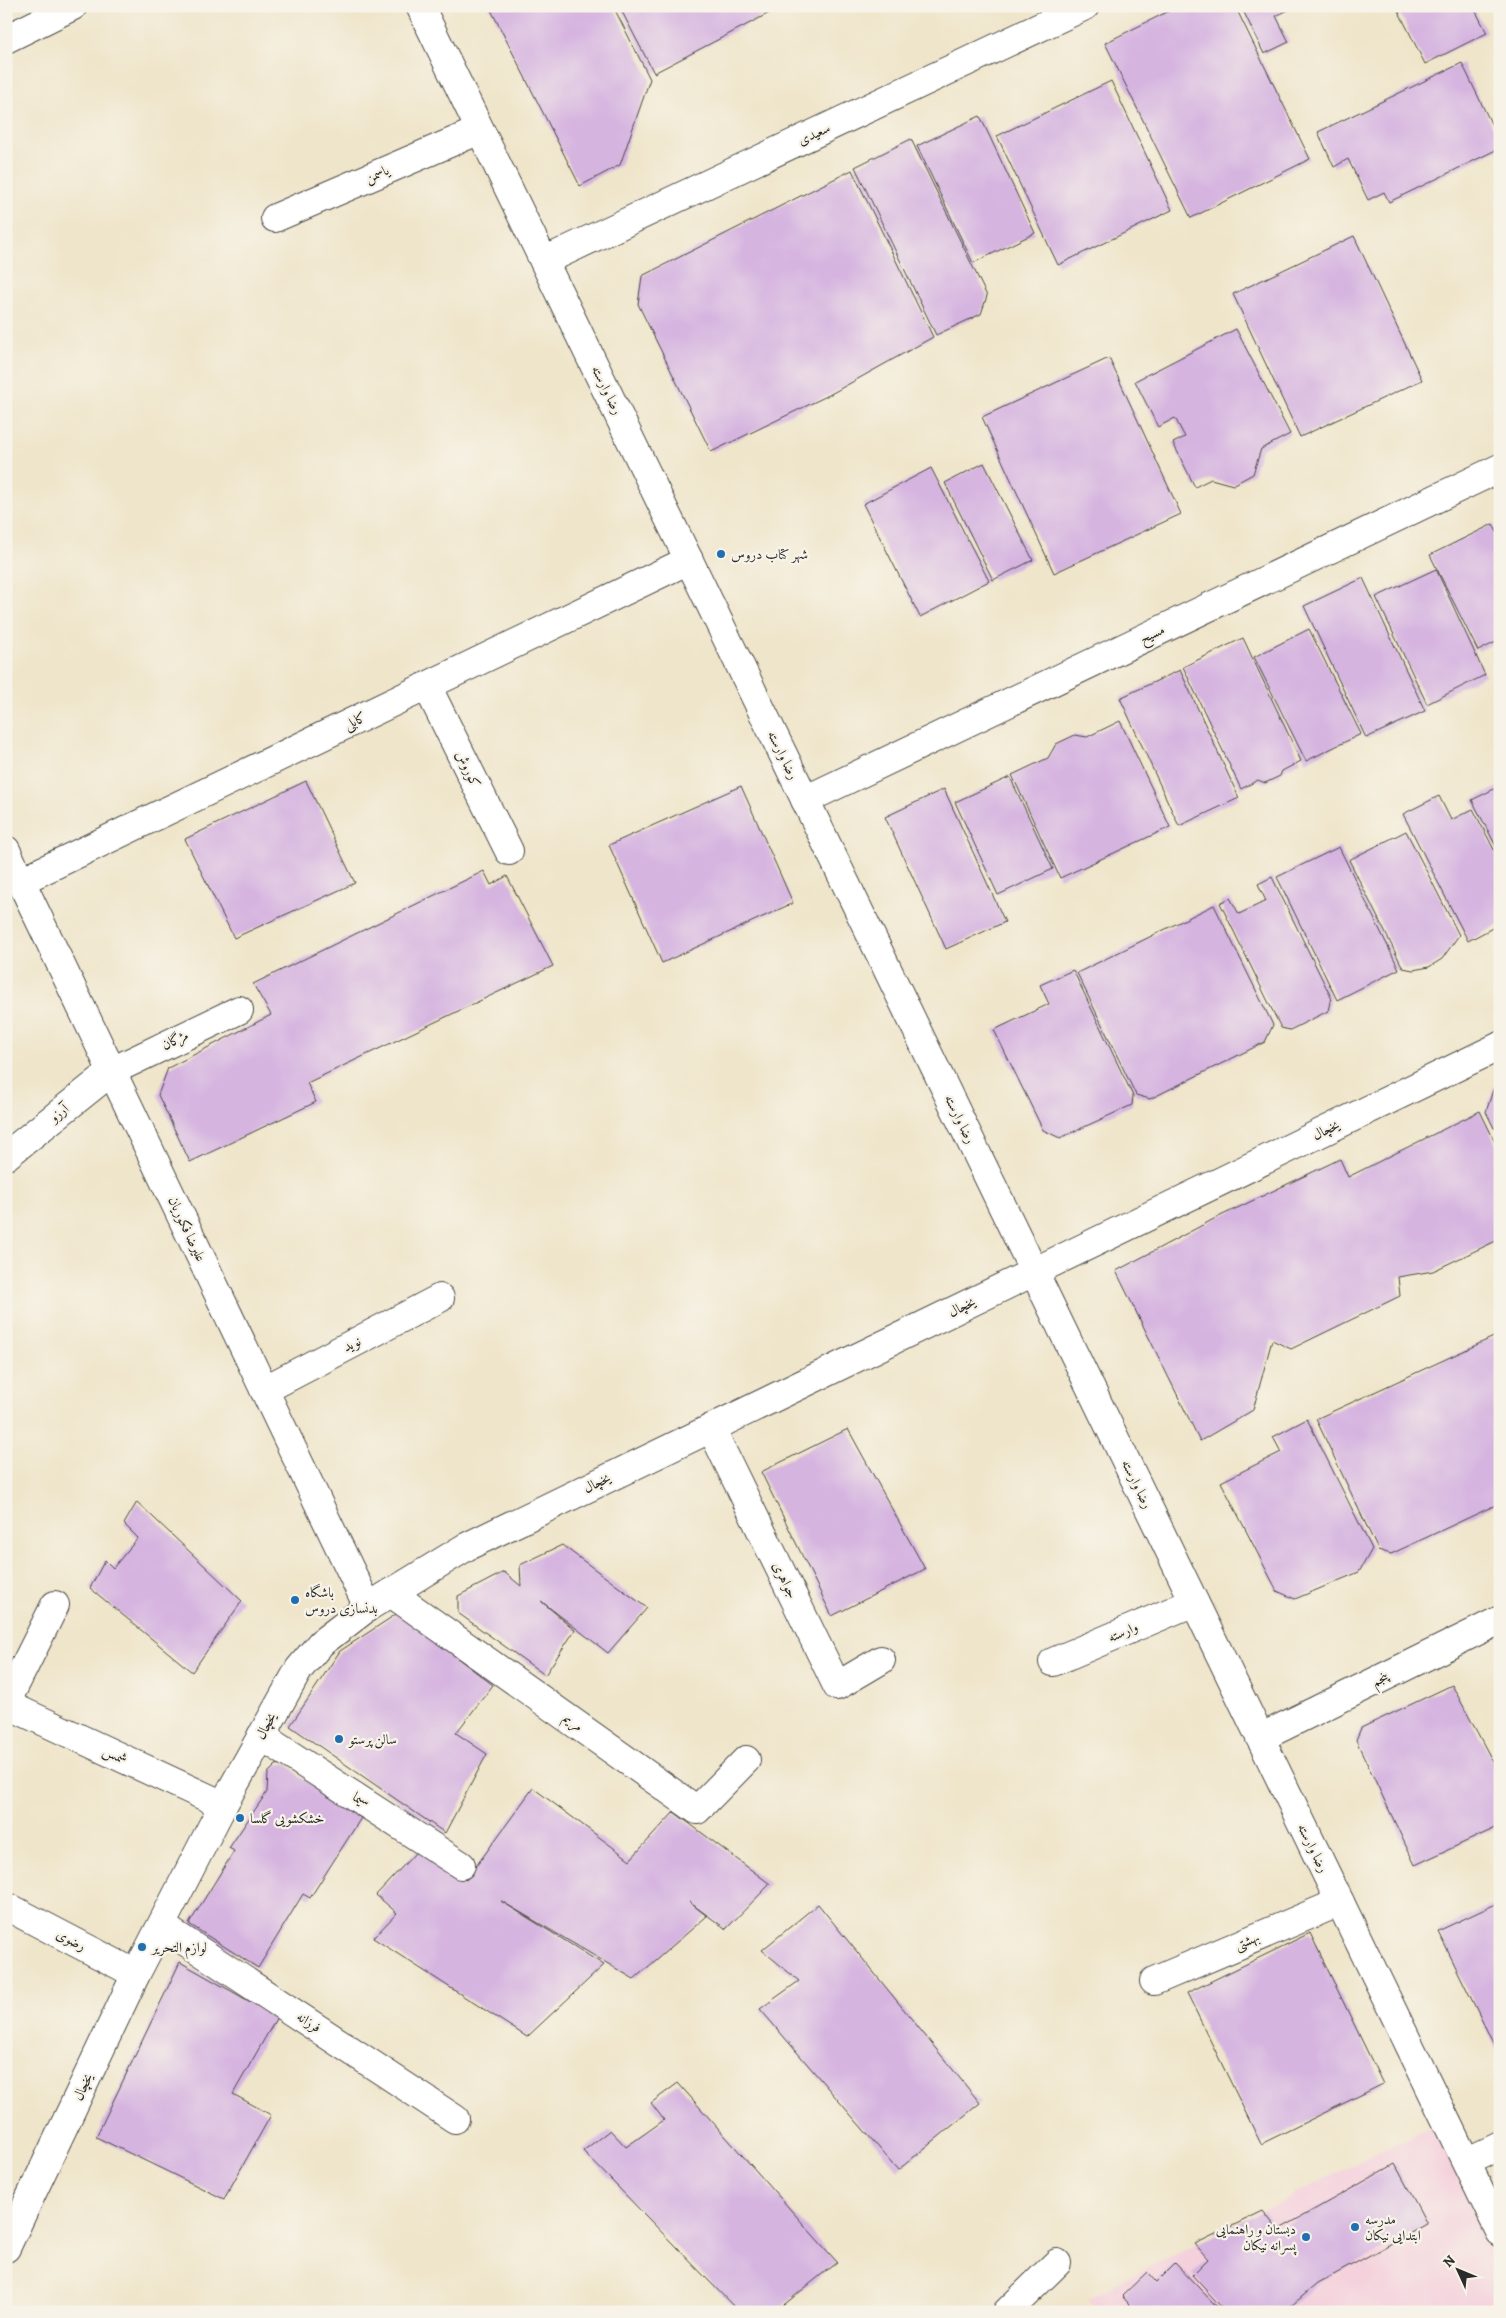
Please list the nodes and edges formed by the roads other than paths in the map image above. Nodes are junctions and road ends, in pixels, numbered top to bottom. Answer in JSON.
{"nodes":[{"id":1,"x":73,"y":6,"type":"edge"},
{"id":2,"x":420,"y":6,"type":"edge"},
{"id":3,"x":1085,"y":6,"type":"edge"},
{"id":4,"x":6,"y":39,"type":"edge"},
{"id":5,"x":480,"y":130,"type":"junction"},
{"id":6,"x":275,"y":218,"type":"dead end"},
{"id":7,"x":544,"y":261,"type":"junction"},
{"id":8,"x":1500,"y":468,"type":"edge"},
{"id":9,"x":689,"y":560,"type":"junction"},
{"id":10,"x":427,"y":686,"type":"junction"},
{"id":11,"x":805,"y":800,"type":"junction"},
{"id":12,"x":6,"y":850,"type":"edge"},
{"id":13,"x":509,"y":851,"type":"dead end"},
{"id":14,"x":21,"y":881,"type":"junction"},
{"id":15,"x":239,"y":1010,"type":"dead end"},
{"id":16,"x":1500,"y":1046,"type":"edge"},
{"id":17,"x":112,"y":1071,"type":"junction"},
{"id":18,"x":6,"y":1156,"type":"edge"},
{"id":19,"x":1034,"y":1272,"type":"junction"},
{"id":20,"x":440,"y":1298,"type":"dead end"},
{"id":21,"x":264,"y":1390,"type":"junction"},
{"id":22,"x":712,"y":1428,"type":"junction"},
{"id":23,"x":392,"y":1593,"type":"junction"},
{"id":24,"x":1194,"y":1602,"type":"junction"},
{"id":25,"x":55,"y":1605,"type":"dead end"},
{"id":26,"x":368,"y":1607,"type":"junction"},
{"id":27,"x":1500,"y":1620,"type":"edge"},
{"id":28,"x":881,"y":1660,"type":"dead end"},
{"id":29,"x":1052,"y":1662,"type":"dead end"},
{"id":30,"x":6,"y":1703,"type":"edge"},
{"id":31,"x":261,"y":1736,"type":"junction"},
{"id":32,"x":1260,"y":1738,"type":"junction"},
{"id":33,"x":746,"y":1760,"type":"dead end"},
{"id":34,"x":223,"y":1805,"type":"junction"},
{"id":35,"x":461,"y":1865,"type":"dead end"},
{"id":36,"x":1340,"y":1902,"type":"junction"},
{"id":37,"x":6,"y":1906,"type":"edge"},
{"id":38,"x":162,"y":1926,"type":"junction"},
{"id":39,"x":136,"y":1974,"type":"junction"},
{"id":40,"x":1154,"y":1981,"type":"dead end"},
{"id":41,"x":455,"y":2119,"type":"dead end"},
{"id":42,"x":1500,"y":2146,"type":"edge"},
{"id":43,"x":1466,"y":2162,"type":"junction"},
{"id":44,"x":1500,"y":2232,"type":"edge"},
{"id":45,"x":7,"y":2246,"type":"edge"},
{"id":46,"x":1057,"y":2263,"type":"dead end"},
{"id":47,"x":1006,"y":2312,"type":"edge"}],
"edges":[{"from":1,"to":4,"type":"street"},
{"from":2,"to":5,"type":"street","name":"رضا وارسته"},
{"from":3,"to":7,"type":"street","name":"سعیدی"},
{"from":5,"to":6,"type":"street","name":"یاسمن"},
{"from":5,"to":7,"type":"street","name":"رضا وارسته"},
{"from":7,"to":9,"type":"street","name":"رضا وارسته"},
{"from":8,"to":11,"type":"street","name":"مسیح"},
{"from":9,"to":10,"type":"street","name":"کابلی"},
{"from":9,"to":11,"type":"street","name":"رضا وارسته"},
{"from":10,"to":13,"type":"street","name":"کوروش"},
{"from":10,"to":14,"type":"street","name":"کابلی"},
{"from":11,"to":19,"type":"street","name":"رضا وارسته"},
{"from":12,"to":14,"type":"street","name":"علیرضا فکوریان"},
{"from":14,"to":17,"type":"street","name":"علیرضا فکوریان"},
{"from":15,"to":17,"type":"street","name":"مژگان"},
{"from":16,"to":19,"type":"street","name":"یخچال"},
{"from":17,"to":18,"type":"street","name":"آرزو"},
{"from":17,"to":21,"type":"street","name":"علیرضا فکوریان"},
{"from":19,"to":22,"type":"street","name":"یخچال"},
{"from":19,"to":24,"type":"street","name":"رضا وارسته"},
{"from":20,"to":21,"type":"street","name":"نوید"},
{"from":21,"to":26,"type":"street","name":"علیرضا فکوریان"},
{"from":22,"to":23,"type":"street","name":"یخچال"},
{"from":22,"to":28,"type":"street","name":"جواهری"},
{"from":23,"to":26,"type":"street","name":"یخچال"},
{"from":23,"to":33,"type":"street","name":"مریم"},
{"from":24,"to":29,"type":"street","name":"وارسته"},
{"from":24,"to":32,"type":"street","name":"رضا وارسته"},
{"from":25,"to":30,"type":"street","name":"شمس"},
{"from":26,"to":31,"type":"street","name":"یخچال"},
{"from":27,"to":32,"type":"street","name":"پنجم"},
{"from":30,"to":34,"type":"street","name":"شمس"},
{"from":31,"to":34,"type":"street","name":"یخچال"},
{"from":31,"to":35,"type":"street","name":"سیما"},
{"from":32,"to":36,"type":"street","name":"رضا وارسته"},
{"from":34,"to":38,"type":"street","name":"یخچال"},
{"from":36,"to":40,"type":"street","name":"بهشتی"},
{"from":36,"to":43,"type":"street","name":"رضا وارسته"},
{"from":37,"to":39,"type":"street","name":"رضوی"},
{"from":38,"to":39,"type":"street","name":"یخچال"},
{"from":38,"to":41,"type":"street","name":"فرزانه"},
{"from":39,"to":45,"type":"street","name":"یخچال"},
{"from":42,"to":43,"type":"street"},
{"from":43,"to":44,"type":"street","name":"رضا وارسته"},
{"from":46,"to":47,"type":"street"}]}
